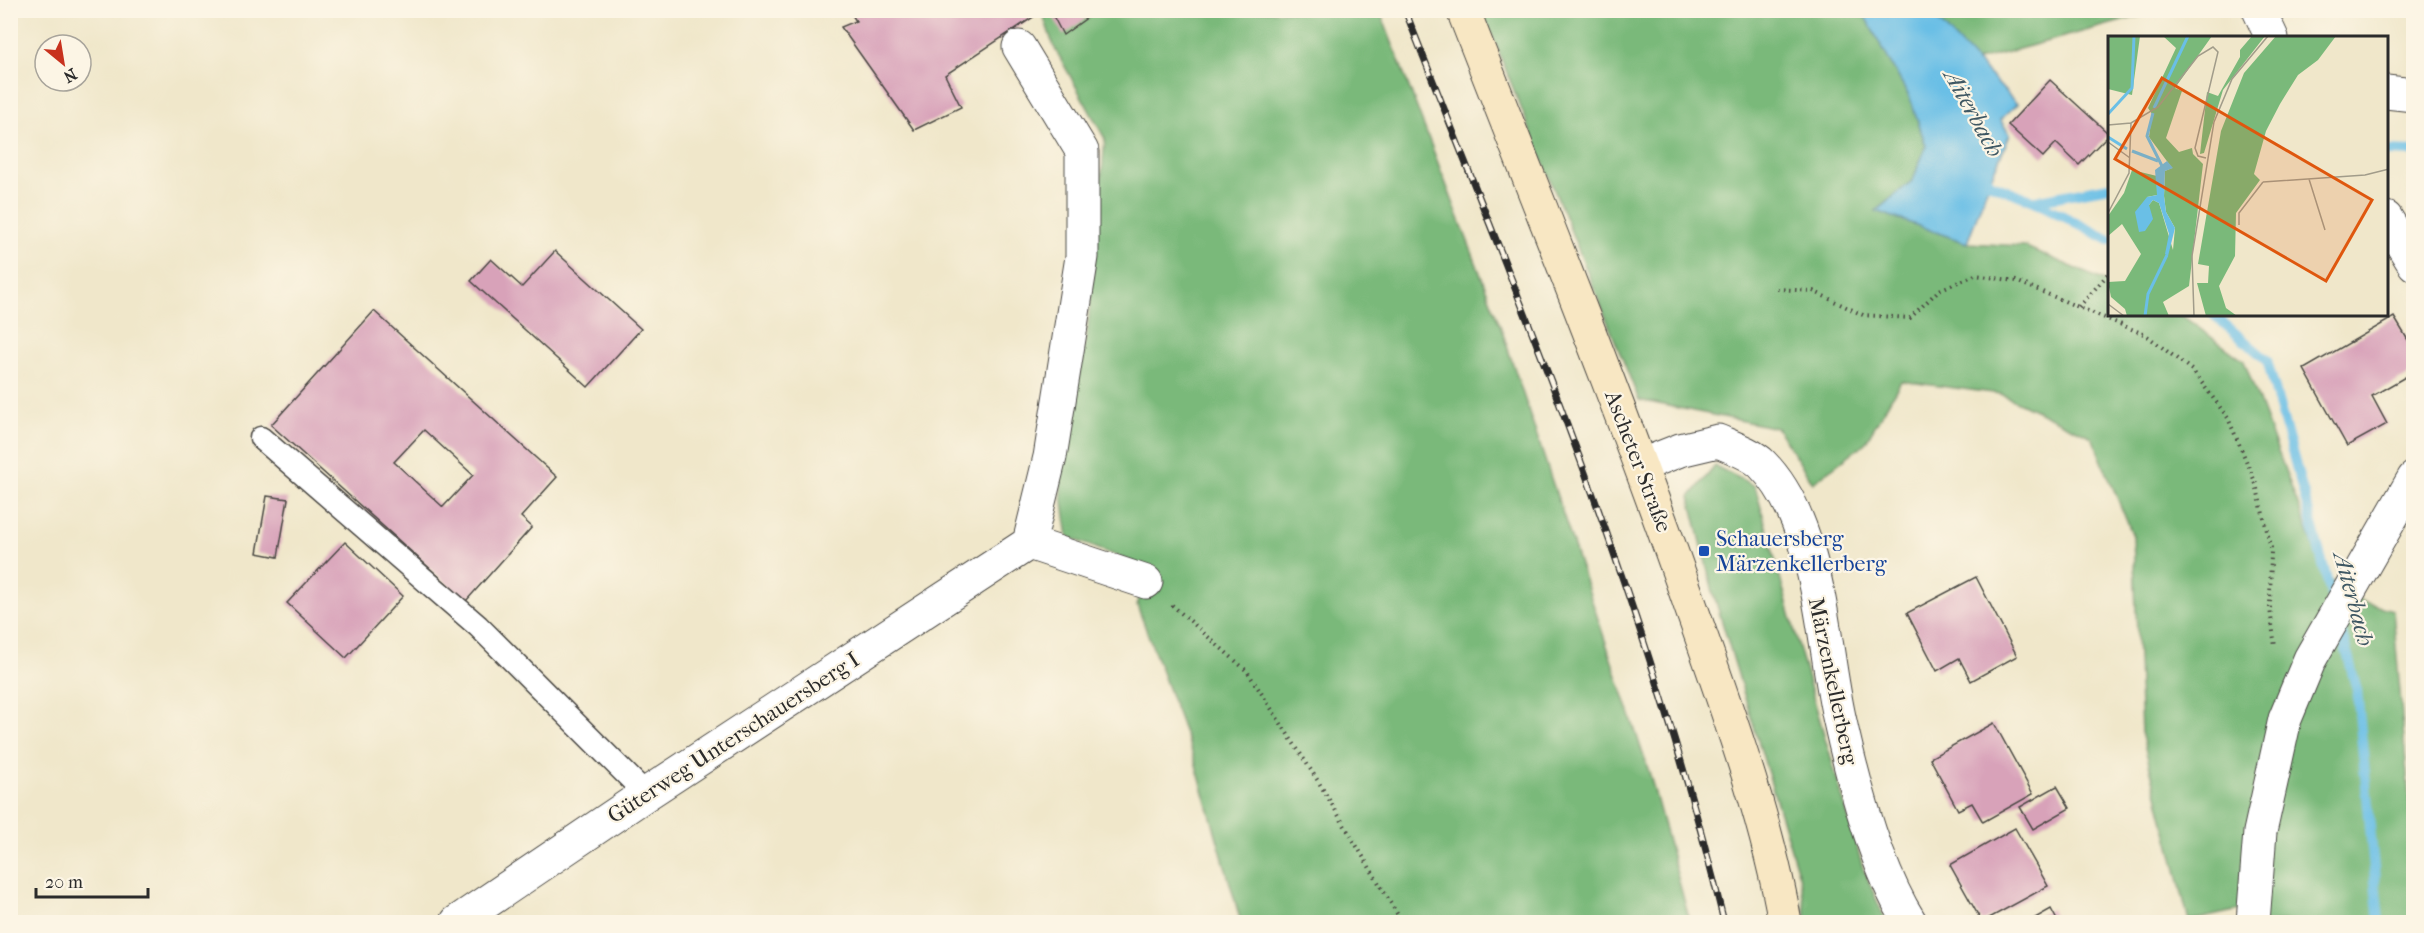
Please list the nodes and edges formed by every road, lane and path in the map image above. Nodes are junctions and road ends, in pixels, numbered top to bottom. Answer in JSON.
{"nodes":[{"id":1,"x":1463,"y":10,"type":"edge"},
{"id":2,"x":2259,"y":10,"type":"edge"},
{"id":3,"x":2271,"y":36,"type":"edge"},
{"id":4,"x":1019,"y":47,"type":"dead end"},
{"id":5,"x":2388,"y":92,"type":"edge"},
{"id":6,"x":2414,"y":94,"type":"edge"},
{"id":7,"x":2388,"y":221,"type":"edge"},
{"id":8,"x":2414,"y":264,"type":"edge"},
{"id":9,"x":2108,"y":274,"type":"edge"},
{"id":10,"x":1777,"y":289,"type":"dead end"},
{"id":11,"x":2079,"y":307,"type":"junction"},
{"id":12,"x":261,"y":438,"type":"dead end"},
{"id":13,"x":1642,"y":465,"type":"junction"},
{"id":14,"x":2414,"y":478,"type":"edge"},
{"id":15,"x":1020,"y":549,"type":"junction"},
{"id":16,"x":1146,"y":582,"type":"joint"},
{"id":17,"x":2276,"y":653,"type":"dead end"},
{"id":18,"x":646,"y":794,"type":"junction"},
{"id":19,"x":457,"y":922,"type":"edge"},
{"id":20,"x":1402,"y":922,"type":"edge"},
{"id":21,"x":1785,"y":922,"type":"edge"},
{"id":22,"x":1910,"y":922,"type":"edge"},
{"id":23,"x":2253,"y":922,"type":"edge"}],
"edges":[{"from":1,"to":13,"type":"main road","name":"Ascheter Straße"},
{"from":2,"to":3,"type":"street"},
{"from":4,"to":15,"type":"street"},
{"from":5,"to":6,"type":"street"},
{"from":7,"to":8,"type":"street"},
{"from":9,"to":11,"type":"path"},
{"from":10,"to":11,"type":"path"},
{"from":11,"to":17,"type":"path"},
{"from":12,"to":18,"type":"lane"},
{"from":13,"to":21,"type":"main road","name":"Ascheter Straße"},
{"from":13,"to":22,"type":"street","name":"Märzenkellerberg"},
{"from":14,"to":23,"type":"street"},
{"from":15,"to":16,"type":"street"},
{"from":15,"to":18,"type":"street","name":"Güterweg Unterschauersberg I"},
{"from":16,"to":20,"type":"path"},
{"from":18,"to":19,"type":"street","name":"Güterweg Unterschauersberg I"}]}
